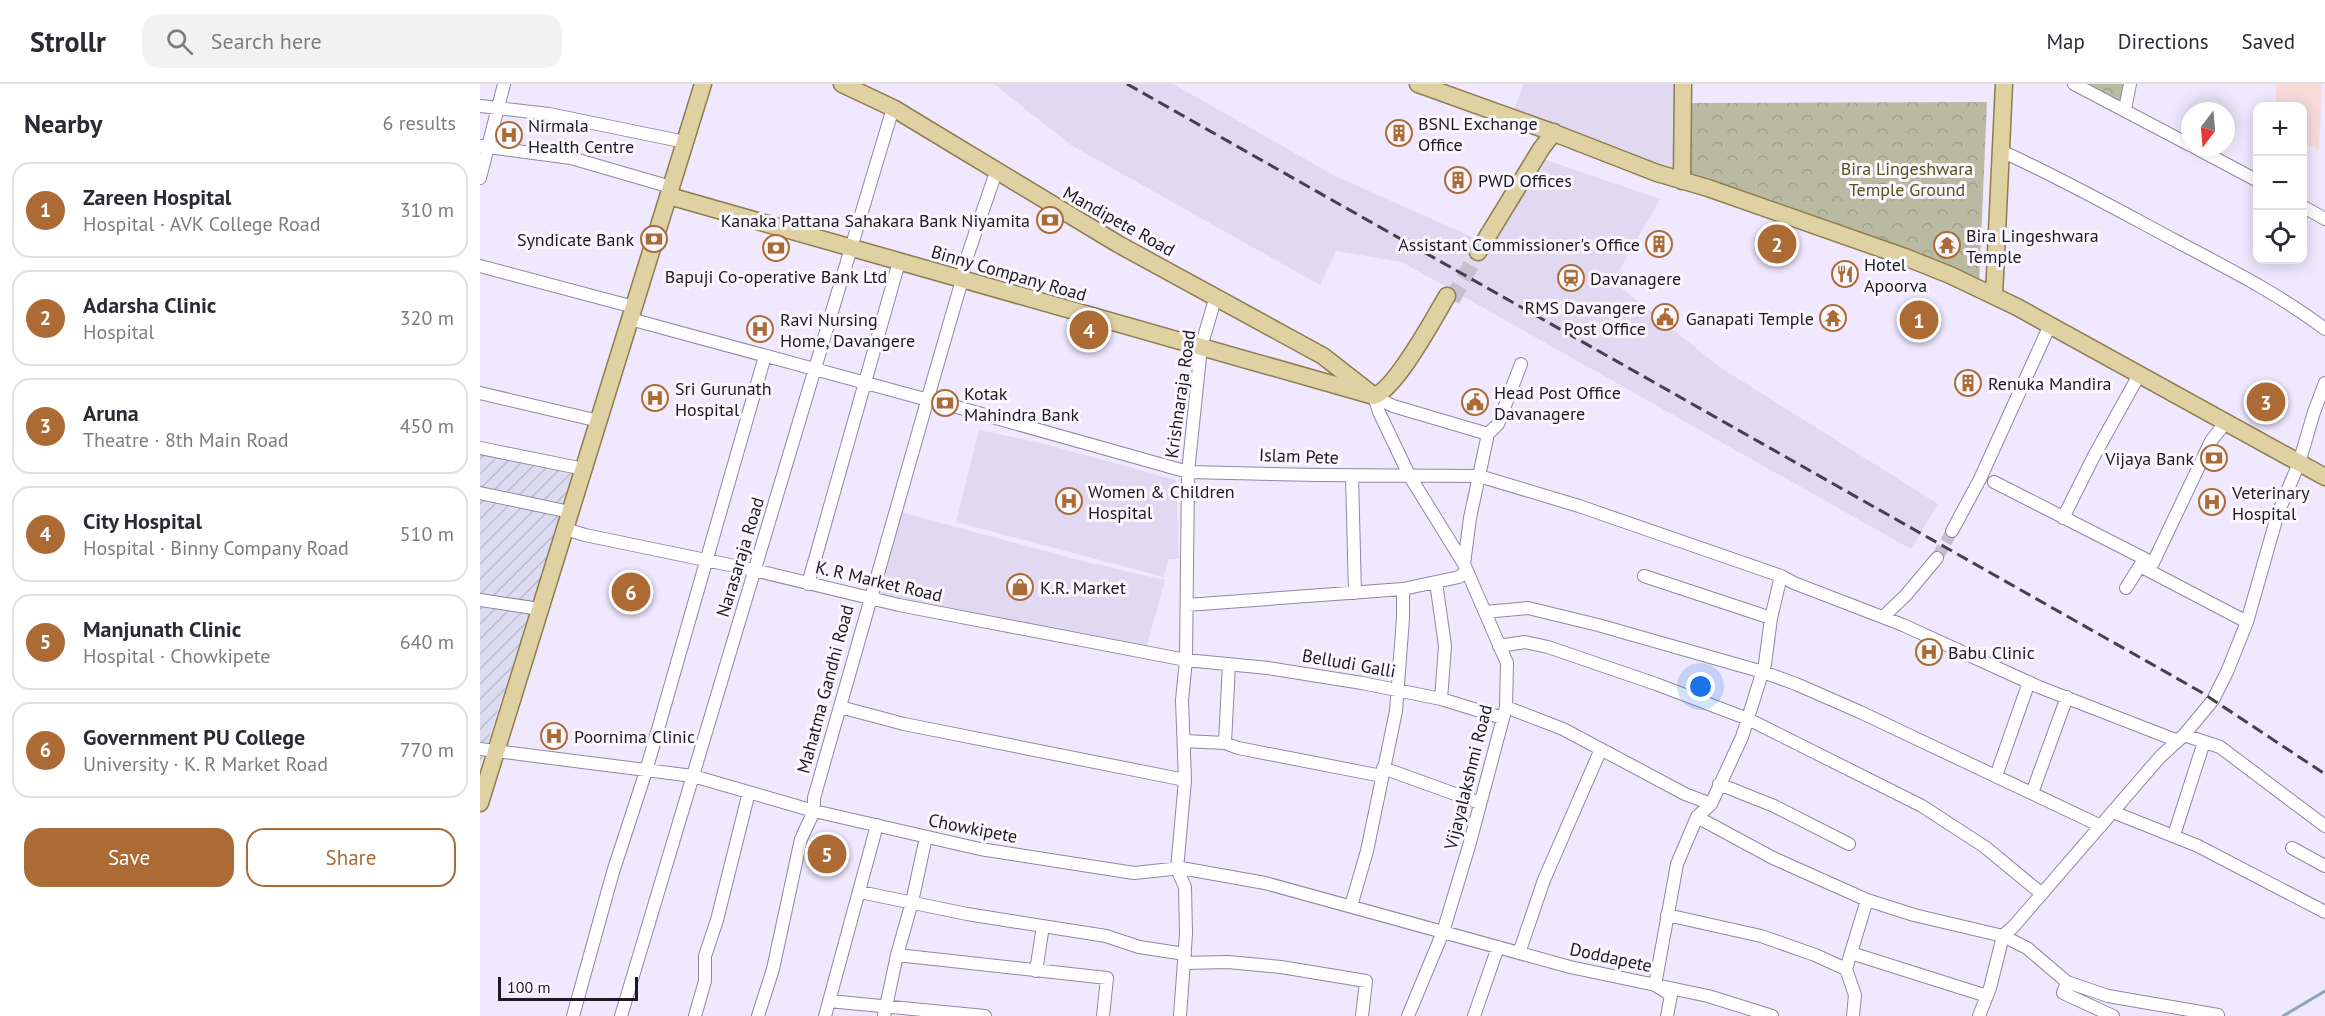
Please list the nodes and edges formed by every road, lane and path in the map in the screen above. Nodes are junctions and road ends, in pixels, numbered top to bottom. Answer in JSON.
{"nodes":[{"id":1,"x":504,"y":84,"type":"edge"},
{"id":2,"x":704,"y":84,"type":"edge"},
{"id":3,"x":842,"y":84,"type":"edge"},
{"id":4,"x":1418,"y":84,"type":"edge"},
{"id":5,"x":1683,"y":84,"type":"edge"},
{"id":6,"x":2004,"y":84,"type":"edge"},
{"id":7,"x":2074,"y":84,"type":"edge"},
{"id":8,"x":2130,"y":84,"type":"edge"},
{"id":9,"x":480,"y":106,"type":"edge"},
{"id":10,"x":500,"y":108,"type":"junction"},
{"id":11,"x":892,"y":108,"type":"junction"},
{"id":12,"x":2125,"y":110,"type":"junction"},
{"id":13,"x":1552,"y":131,"type":"junction"},
{"id":14,"x":2181,"y":140,"type":"edge"},
{"id":15,"x":685,"y":142,"type":"junction"},
{"id":16,"x":485,"y":147,"type":"edge"},
{"id":17,"x":2001,"y":151,"type":"junction"},
{"id":18,"x":2211,"y":156,"type":"edge"},
{"id":19,"x":996,"y":172,"type":"junction"},
{"id":20,"x":2253,"y":177,"type":"edge"},
{"id":21,"x":480,"y":178,"type":"edge"},
{"id":22,"x":1682,"y":181,"type":"junction"},
{"id":23,"x":670,"y":192,"type":"junction"},
{"id":24,"x":2307,"y":209,"type":"edge"},
{"id":25,"x":2325,"y":219,"type":"edge"},
{"id":26,"x":851,"y":248,"type":"junction"},
{"id":27,"x":1476,"y":251,"type":"tunnel mouth"},
{"id":28,"x":899,"y":262,"type":"junction"},
{"id":29,"x":480,"y":266,"type":"edge"},
{"id":30,"x":962,"y":280,"type":"junction"},
{"id":31,"x":1216,"y":296,"type":"junction"},
{"id":32,"x":1994,"y":296,"type":"junction"},
{"id":33,"x":1450,"y":298,"type":"tunnel mouth"},
{"id":34,"x":632,"y":313,"type":"junction"},
{"id":35,"x":2050,"y":325,"type":"junction"},
{"id":36,"x":2325,"y":329,"type":"edge"},
{"id":37,"x":1201,"y":347,"type":"junction"},
{"id":38,"x":765,"y":356,"type":"junction"},
{"id":39,"x":1521,"y":364,"type":"dead end"},
{"id":40,"x":815,"y":369,"type":"junction"},
{"id":41,"x":2139,"y":375,"type":"junction"},
{"id":42,"x":865,"y":382,"type":"junction"},
{"id":43,"x":2325,"y":383,"type":"edge"},
{"id":44,"x":480,"y":393,"type":"edge"},
{"id":45,"x":1376,"y":398,"type":"junction"},
{"id":46,"x":927,"y":399,"type":"junction"},
{"id":47,"x":599,"y":421,"type":"junction"},
{"id":48,"x":2225,"y":423,"type":"junction"},
{"id":49,"x":1488,"y":434,"type":"junction"},
{"id":50,"x":480,"y":448,"type":"edge"},
{"id":51,"x":2299,"y":463,"type":"junction"},
{"id":52,"x":584,"y":469,"type":"junction"},
{"id":53,"x":1188,"y":472,"type":"junction"},
{"id":54,"x":1409,"y":475,"type":"junction"},
{"id":55,"x":1352,"y":476,"type":"junction"},
{"id":56,"x":1479,"y":476,"type":"junction"},
{"id":57,"x":2325,"y":477,"type":"edge"},
{"id":58,"x":1994,"y":482,"type":"dead end"},
{"id":59,"x":480,"y":493,"type":"edge"},
{"id":60,"x":570,"y":512,"type":"junction"},
{"id":61,"x":2064,"y":518,"type":"junction"},
{"id":62,"x":565,"y":529,"type":"junction"},
{"id":63,"x":1952,"y":531,"type":"tunnel mouth"},
{"id":64,"x":1936,"y":558,"type":"tunnel mouth"},
{"id":65,"x":707,"y":560,"type":"junction"},
{"id":66,"x":2143,"y":562,"type":"junction"},
{"id":67,"x":1465,"y":568,"type":"junction"},
{"id":68,"x":754,"y":570,"type":"junction"},
{"id":69,"x":1644,"y":576,"type":"dead end"},
{"id":70,"x":1781,"y":576,"type":"junction"},
{"id":71,"x":1436,"y":582,"type":"junction"},
{"id":72,"x":808,"y":584,"type":"junction"},
{"id":73,"x":2127,"y":588,"type":"dead end"},
{"id":74,"x":1402,"y":589,"type":"junction"},
{"id":75,"x":1355,"y":593,"type":"junction"},
{"id":76,"x":869,"y":598,"type":"junction"},
{"id":77,"x":480,"y":600,"type":"edge"},
{"id":78,"x":1187,"y":605,"type":"junction"},
{"id":79,"x":540,"y":609,"type":"junction"},
{"id":80,"x":1485,"y":612,"type":"junction"},
{"id":81,"x":1883,"y":617,"type":"junction"},
{"id":82,"x":1771,"y":618,"type":"junction"},
{"id":83,"x":2247,"y":622,"type":"junction"},
{"id":84,"x":1499,"y":646,"type":"junction"},
{"id":85,"x":1186,"y":660,"type":"junction"},
{"id":86,"x":1229,"y":664,"type":"junction"},
{"id":87,"x":1763,"y":672,"type":"junction"},
{"id":88,"x":2029,"y":682,"type":"junction"},
{"id":89,"x":1398,"y":690,"type":"junction"},
{"id":90,"x":2067,"y":697,"type":"junction"},
{"id":91,"x":1441,"y":699,"type":"junction"},
{"id":92,"x":840,"y":707,"type":"junction"},
{"id":93,"x":1504,"y":713,"type":"junction"},
{"id":94,"x":1748,"y":719,"type":"junction"},
{"id":95,"x":2181,"y":738,"type":"junction"},
{"id":96,"x":1184,"y":741,"type":"junction"},
{"id":97,"x":2204,"y":742,"type":"junction"},
{"id":98,"x":1225,"y":743,"type":"junction"},
{"id":99,"x":1601,"y":749,"type":"junction"},
{"id":100,"x":488,"y":750,"type":"edge"},
{"id":101,"x":646,"y":771,"type":"junction"},
{"id":102,"x":1383,"y":772,"type":"junction"},
{"id":103,"x":693,"y":776,"type":"junction"},
{"id":104,"x":1996,"y":776,"type":"junction"},
{"id":105,"x":1185,"y":780,"type":"junction"},
{"id":106,"x":1719,"y":784,"type":"junction"},
{"id":107,"x":749,"y":792,"type":"junction"},
{"id":108,"x":2032,"y":793,"type":"junction"},
{"id":109,"x":480,"y":803,"type":"edge"},
{"id":110,"x":1480,"y":803,"type":"junction"},
{"id":111,"x":1711,"y":804,"type":"junction"},
{"id":112,"x":814,"y":811,"type":"junction"},
{"id":113,"x":2113,"y":812,"type":"junction"},
{"id":114,"x":1697,"y":817,"type":"junction"},
{"id":115,"x":877,"y":825,"type":"junction"},
{"id":116,"x":2101,"y":826,"type":"junction"},
{"id":117,"x":2325,"y":826,"type":"edge"},
{"id":118,"x":2174,"y":835,"type":"junction"},
{"id":119,"x":926,"y":837,"type":"junction"},
{"id":120,"x":1849,"y":844,"type":"dead end"},
{"id":121,"x":2292,"y":848,"type":"dead end"},
{"id":122,"x":2325,"y":866,"type":"edge"},
{"id":123,"x":1177,"y":870,"type":"junction"},
{"id":124,"x":860,"y":892,"type":"junction"},
{"id":125,"x":2042,"y":894,"type":"junction"},
{"id":126,"x":1867,"y":900,"type":"junction"},
{"id":127,"x":912,"y":902,"type":"junction"},
{"id":128,"x":1351,"y":906,"type":"junction"},
{"id":129,"x":2325,"y":912,"type":"edge"},
{"id":130,"x":1666,"y":915,"type":"junction"},
{"id":131,"x":1043,"y":926,"type":"junction"},
{"id":132,"x":1443,"y":932,"type":"junction"},
{"id":133,"x":2003,"y":936,"type":"junction"},
{"id":134,"x":1498,"y":947,"type":"junction"},
{"id":135,"x":1519,"y":953,"type":"junction"},
{"id":136,"x":1851,"y":953,"type":"junction"},
{"id":137,"x":897,"y":955,"type":"junction"},
{"id":138,"x":1184,"y":958,"type":"junction"},
{"id":139,"x":1846,"y":969,"type":"junction"},
{"id":140,"x":1036,"y":971,"type":"junction"},
{"id":141,"x":2067,"y":981,"type":"junction"},
{"id":142,"x":1655,"y":985,"type":"junction"},
{"id":143,"x":1987,"y":996,"type":"junction"},
{"id":144,"x":829,"y":1001,"type":"junction"},
{"id":145,"x":885,"y":1011,"type":"edge"},
{"id":146,"x":2218,"y":1015,"type":"edge"},
{"id":147,"x":573,"y":1016,"type":"edge"},
{"id":148,"x":621,"y":1016,"type":"edge"},
{"id":149,"x":695,"y":1016,"type":"edge"},
{"id":150,"x":758,"y":1016,"type":"edge"},
{"id":151,"x":825,"y":1016,"type":"edge"},
{"id":152,"x":985,"y":1016,"type":"edge"},
{"id":153,"x":1102,"y":1016,"type":"edge"},
{"id":154,"x":1180,"y":1016,"type":"edge"},
{"id":155,"x":1362,"y":1016,"type":"edge"},
{"id":156,"x":1408,"y":1016,"type":"edge"},
{"id":157,"x":1474,"y":1016,"type":"edge"},
{"id":158,"x":1667,"y":1016,"type":"edge"},
{"id":159,"x":1772,"y":1016,"type":"edge"},
{"id":160,"x":1853,"y":1016,"type":"edge"},
{"id":161,"x":1979,"y":1016,"type":"edge"},
{"id":162,"x":2113,"y":1016,"type":"edge"}],
"edges":[{"from":1,"to":10,"type":"street"},
{"from":2,"to":15,"type":"main road"},
{"from":3,"to":11,"type":"main road","name":"Mandipete Road"},
{"from":4,"to":13,"type":"main road"},
{"from":5,"to":22,"type":"main road"},
{"from":6,"to":17,"type":"main road"},
{"from":7,"to":12,"type":"street"},
{"from":8,"to":12,"type":"street"},
{"from":9,"to":10,"type":"street"},
{"from":10,"to":15,"type":"street"},
{"from":10,"to":16,"type":"street"},
{"from":11,"to":19,"type":"main road","name":"Mandipete Road"},
{"from":11,"to":26,"type":"street","name":"Narasaraja Road"},
{"from":12,"to":14,"type":"street"},
{"from":13,"to":22,"type":"main road"},
{"from":13,"to":27,"type":"main road"},
{"from":15,"to":23,"type":"main road"},
{"from":16,"to":21,"type":"street"},
{"from":16,"to":23,"type":"street"},
{"from":17,"to":32,"type":"main road"},
{"from":17,"to":36,"type":"street"},
{"from":18,"to":20,"type":"street"},
{"from":19,"to":30,"type":"street","name":"Mahatma Gandhi Road"},
{"from":19,"to":31,"type":"main road","name":"Mandipete Road"},
{"from":22,"to":32,"type":"main road"},
{"from":23,"to":26,"type":"main road","name":"Binny Company Road"},
{"from":23,"to":34,"type":"main road"},
{"from":24,"to":25,"type":"street"},
{"from":26,"to":28,"type":"main road","name":"Binny Company Road"},
{"from":26,"to":40,"type":"street","name":"Narasaraja Road"},
{"from":28,"to":30,"type":"main road","name":"Binny Company Road"},
{"from":28,"to":42,"type":"street"},
{"from":29,"to":34,"type":"street","name":"Islam Pete"},
{"from":30,"to":37,"type":"main road","name":"Binny Company Road"},
{"from":30,"to":46,"type":"street","name":"Mahatma Gandhi Road"},
{"from":31,"to":37,"type":"street","name":"Krishnaraja Road"},
{"from":31,"to":45,"type":"main road","name":"Mandipete Road"},
{"from":32,"to":35,"type":"main road"},
{"from":33,"to":45,"type":"main road"},
{"from":34,"to":38,"type":"street","name":"Islam Pete"},
{"from":34,"to":47,"type":"main road"},
{"from":35,"to":41,"type":"main road"},
{"from":35,"to":63,"type":"street"},
{"from":37,"to":45,"type":"main road","name":"Binny Company Road"},
{"from":37,"to":53,"type":"street","name":"Krishnaraja Road"},
{"from":38,"to":40,"type":"street","name":"Islam Pete"},
{"from":38,"to":65,"type":"street"},
{"from":39,"to":49,"type":"street"},
{"from":40,"to":42,"type":"street","name":"Islam Pete"},
{"from":40,"to":68,"type":"street","name":"Narasaraja Road"},
{"from":41,"to":48,"type":"main road"},
{"from":41,"to":61,"type":"street"},
{"from":42,"to":46,"type":"street","name":"Islam Pete"},
{"from":42,"to":72,"type":"street"},
{"from":43,"to":51,"type":"street"},
{"from":44,"to":47,"type":"street"},
{"from":45,"to":49,"type":"street"},
{"from":45,"to":54,"type":"street","name":"Vijayalakshmi Road"},
{"from":46,"to":53,"type":"street","name":"Islam Pete"},
{"from":46,"to":76,"type":"street","name":"Mahatma Gandhi Road"},
{"from":47,"to":52,"type":"main road"},
{"from":48,"to":51,"type":"main road"},
{"from":48,"to":66,"type":"street"},
{"from":49,"to":56,"type":"street"},
{"from":50,"to":52,"type":"street"},
{"from":51,"to":57,"type":"main road"},
{"from":51,"to":83,"type":"street"},
{"from":52,"to":60,"type":"main road"},
{"from":53,"to":55,"type":"street","name":"Islam Pete"},
{"from":53,"to":78,"type":"street","name":"Krishnaraja Road"},
{"from":54,"to":55,"type":"street","name":"Islam Pete"},
{"from":54,"to":56,"type":"street","name":"Islam Pete"},
{"from":54,"to":67,"type":"street","name":"Vijayalakshmi Road"},
{"from":55,"to":75,"type":"street"},
{"from":56,"to":67,"type":"street"},
{"from":56,"to":70,"type":"street","name":"Islam Pete"},
{"from":58,"to":61,"type":"street"},
{"from":59,"to":60,"type":"street"},
{"from":60,"to":62,"type":"main road"},
{"from":61,"to":66,"type":"street"},
{"from":62,"to":65,"type":"street","name":"K. R Market Road"},
{"from":62,"to":79,"type":"main road"},
{"from":64,"to":81,"type":"street"},
{"from":65,"to":68,"type":"street","name":"K. R Market Road"},
{"from":65,"to":101,"type":"street"},
{"from":66,"to":73,"type":"street"},
{"from":66,"to":83,"type":"street"},
{"from":67,"to":71,"type":"street"},
{"from":67,"to":80,"type":"street","name":"Vijayalakshmi Road"},
{"from":68,"to":72,"type":"street","name":"K. R Market Road"},
{"from":68,"to":103,"type":"street","name":"Narasaraja Road"},
{"from":69,"to":82,"type":"street"},
{"from":70,"to":81,"type":"street","name":"Islam Pete"},
{"from":70,"to":82,"type":"street"},
{"from":71,"to":74,"type":"street"},
{"from":71,"to":91,"type":"street"},
{"from":72,"to":76,"type":"street","name":"K. R Market Road"},
{"from":74,"to":75,"type":"street"},
{"from":74,"to":89,"type":"street"},
{"from":75,"to":78,"type":"street"},
{"from":76,"to":85,"type":"street","name":"K. R Market Road"},
{"from":76,"to":92,"type":"street","name":"Mahatma Gandhi Road"},
{"from":77,"to":79,"type":"street"},
{"from":78,"to":85,"type":"street","name":"Krishnaraja Road"},
{"from":79,"to":100,"type":"main road"},
{"from":80,"to":84,"type":"street","name":"Vijayalakshmi Road"},
{"from":80,"to":87,"type":"street"},
{"from":81,"to":88,"type":"street","name":"Islam Pete"},
{"from":82,"to":87,"type":"street"},
{"from":83,"to":95,"type":"street"},
{"from":84,"to":93,"type":"street","name":"Vijayalakshmi Road"},
{"from":84,"to":94,"type":"street"},
{"from":85,"to":86,"type":"street","name":"Belludi Galli"},
{"from":85,"to":96,"type":"street","name":"Krishnaraja Road"},
{"from":86,"to":89,"type":"street","name":"Belludi Galli"},
{"from":86,"to":98,"type":"street"},
{"from":87,"to":94,"type":"street"},
{"from":87,"to":104,"type":"street"},
{"from":88,"to":90,"type":"street","name":"Islam Pete"},
{"from":88,"to":104,"type":"street"},
{"from":89,"to":91,"type":"street","name":"Belludi Galli"},
{"from":89,"to":102,"type":"street"},
{"from":90,"to":95,"type":"street","name":"Islam Pete"},
{"from":90,"to":108,"type":"street"},
{"from":91,"to":93,"type":"street","name":"Belludi Galli"},
{"from":92,"to":105,"type":"street"},
{"from":92,"to":112,"type":"street","name":"Mahatma Gandhi Road"},
{"from":93,"to":99,"type":"street","name":"Belludi Galli"},
{"from":93,"to":110,"type":"street","name":"Vijayalakshmi Road"},
{"from":94,"to":106,"type":"street"},
{"from":94,"to":125,"type":"street"},
{"from":95,"to":97,"type":"street","name":"Islam Pete"},
{"from":95,"to":113,"type":"street"},
{"from":96,"to":98,"type":"street"},
{"from":96,"to":105,"type":"street","name":"Krishnaraja Road"},
{"from":97,"to":117,"type":"street","name":"Islam Pete"},
{"from":97,"to":118,"type":"street"},
{"from":98,"to":102,"type":"street"},
{"from":99,"to":111,"type":"street","name":"Belludi Galli"},
{"from":99,"to":135,"type":"street"},
{"from":100,"to":101,"type":"street","name":"Chowkipete"},
{"from":100,"to":109,"type":"main road"},
{"from":101,"to":103,"type":"street","name":"Chowkipete"},
{"from":101,"to":147,"type":"street"},
{"from":102,"to":110,"type":"street"},
{"from":102,"to":128,"type":"street"},
{"from":103,"to":107,"type":"street","name":"Chowkipete"},
{"from":103,"to":148,"type":"street","name":"Narasaraja Road"},
{"from":104,"to":108,"type":"street"},
{"from":105,"to":123,"type":"street","name":"Krishnaraja Road"},
{"from":106,"to":111,"type":"street"},
{"from":106,"to":120,"type":"street"},
{"from":107,"to":112,"type":"street","name":"Chowkipete"},
{"from":107,"to":149,"type":"street"},
{"from":108,"to":116,"type":"street"},
{"from":110,"to":132,"type":"street","name":"Vijayalakshmi Road"},
{"from":111,"to":114,"type":"street"},
{"from":112,"to":115,"type":"street","name":"Chowkipete"},
{"from":112,"to":150,"type":"street","name":"Mahatma Gandhi Road"},
{"from":113,"to":116,"type":"street"},
{"from":113,"to":118,"type":"street"},
{"from":114,"to":126,"type":"street"},
{"from":114,"to":130,"type":"street"},
{"from":115,"to":119,"type":"street","name":"Chowkipete"},
{"from":115,"to":124,"type":"street"},
{"from":116,"to":125,"type":"street"},
{"from":118,"to":129,"type":"street"},
{"from":119,"to":123,"type":"street","name":"Chowkipete"},
{"from":119,"to":127,"type":"street"},
{"from":121,"to":122,"type":"street"},
{"from":123,"to":128,"type":"street","name":"Chowkipete"},
{"from":123,"to":138,"type":"street"},
{"from":124,"to":127,"type":"street"},
{"from":124,"to":144,"type":"street"},
{"from":125,"to":133,"type":"street"},
{"from":126,"to":133,"type":"street"},
{"from":126,"to":136,"type":"street"},
{"from":127,"to":131,"type":"street"},
{"from":127,"to":137,"type":"street"},
{"from":128,"to":132,"type":"street","name":"Chowkipete"},
{"from":130,"to":139,"type":"street"},
{"from":130,"to":142,"type":"street"},
{"from":131,"to":138,"type":"street"},
{"from":131,"to":140,"type":"street"},
{"from":132,"to":134,"type":"street","name":"Doddapete"},
{"from":132,"to":156,"type":"street","name":"Vijayalakshmi Road"},
{"from":133,"to":141,"type":"street"},
{"from":133,"to":143,"type":"street"},
{"from":134,"to":135,"type":"street","name":"Doddapete"},
{"from":134,"to":157,"type":"street"},
{"from":135,"to":142,"type":"street","name":"Doddapete"},
{"from":136,"to":139,"type":"street"},
{"from":136,"to":143,"type":"street"},
{"from":137,"to":140,"type":"street"},
{"from":137,"to":145,"type":"street"},
{"from":138,"to":154,"type":"street"},
{"from":138,"to":155,"type":"street"},
{"from":139,"to":160,"type":"street"},
{"from":140,"to":153,"type":"street"},
{"from":141,"to":146,"type":"street"},
{"from":141,"to":162,"type":"street"},
{"from":142,"to":158,"type":"street"},
{"from":142,"to":159,"type":"street","name":"Doddapete"},
{"from":143,"to":161,"type":"street"},
{"from":144,"to":145,"type":"street"},
{"from":144,"to":151,"type":"street"},
{"from":145,"to":152,"type":"street"}]}
